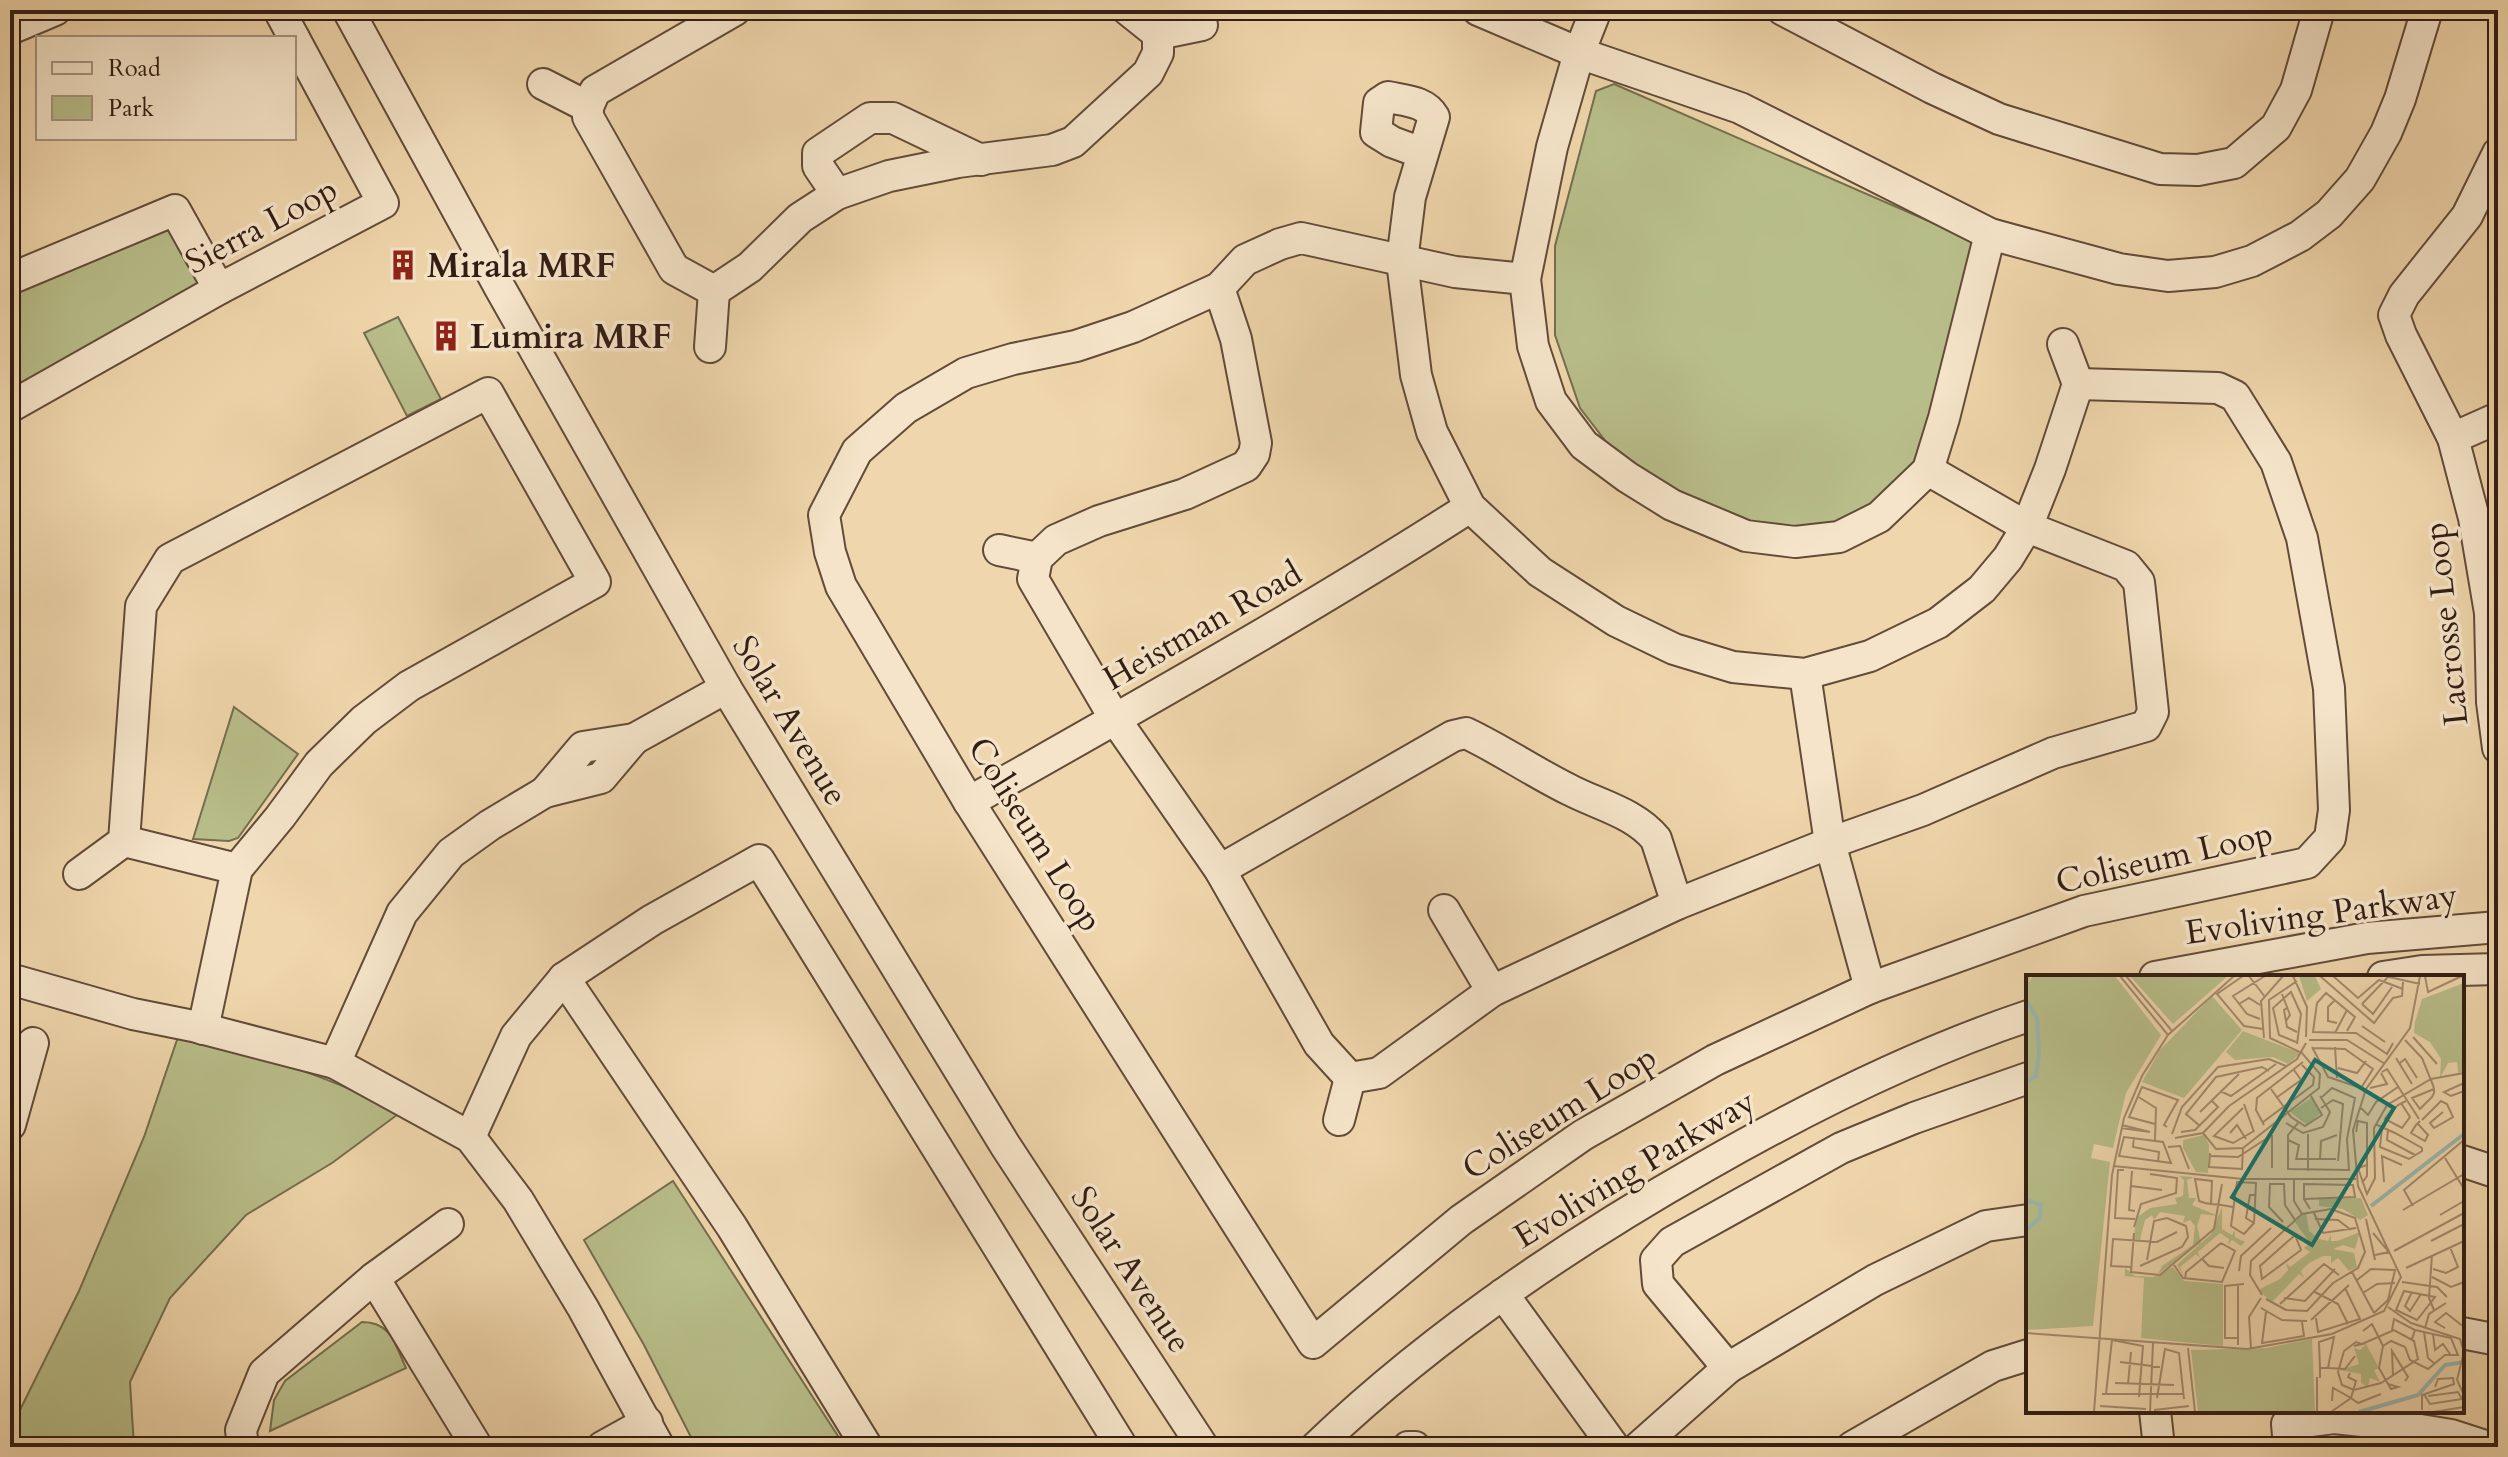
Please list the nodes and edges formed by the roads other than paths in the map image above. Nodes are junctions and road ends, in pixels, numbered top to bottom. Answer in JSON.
{"nodes":[{"id":1,"x":55,"y":10,"type":"edge"},
{"id":2,"x":279,"y":10,"type":"edge"},
{"id":3,"x":348,"y":10,"type":"edge"},
{"id":4,"x":735,"y":10,"type":"edge"},
{"id":5,"x":1128,"y":10,"type":"edge"},
{"id":6,"x":1478,"y":10,"type":"edge"},
{"id":7,"x":1596,"y":10,"type":"edge"},
{"id":8,"x":1783,"y":10,"type":"edge"},
{"id":9,"x":2319,"y":10,"type":"edge"},
{"id":10,"x":2427,"y":10,"type":"edge"},
{"id":11,"x":1202,"y":25,"type":"dead end"},
{"id":12,"x":10,"y":29,"type":"edge"},
{"id":13,"x":1158,"y":34,"type":"junction"},
{"id":14,"x":293,"y":36,"type":"edge"},
{"id":15,"x":296,"y":42,"type":"edge"},
{"id":16,"x":1579,"y":53,"type":"junction"},
{"id":17,"x":543,"y":84,"type":"dead end"},
{"id":18,"x":588,"y":107,"type":"junction"},
{"id":19,"x":1422,"y":153,"type":"dead end"},
{"id":20,"x":2498,"y":156,"type":"edge"},
{"id":21,"x":981,"y":161,"type":"junction"},
{"id":22,"x":837,"y":194,"type":"junction"},
{"id":23,"x":1990,"y":234,"type":"junction"},
{"id":24,"x":1402,"y":261,"type":"junction"},
{"id":25,"x":10,"y":279,"type":"edge"},
{"id":26,"x":1525,"y":279,"type":"junction"},
{"id":27,"x":1219,"y":288,"type":"junction"},
{"id":28,"x":219,"y":289,"type":"junction"},
{"id":29,"x":714,"y":291,"type":"junction"},
{"id":30,"x":2063,"y":344,"type":"dead end"},
{"id":31,"x":710,"y":347,"type":"dead end"},
{"id":32,"x":2078,"y":384,"type":"junction"},
{"id":33,"x":10,"y":407,"type":"edge"},
{"id":34,"x":2498,"y":418,"type":"edge"},
{"id":35,"x":2453,"y":438,"type":"junction"},
{"id":36,"x":1928,"y":470,"type":"junction"},
{"id":37,"x":1470,"y":507,"type":"junction"},
{"id":38,"x":2027,"y":527,"type":"junction"},
{"id":39,"x":999,"y":550,"type":"dead end"},
{"id":40,"x":1037,"y":558,"type":"junction"},
{"id":41,"x":1805,"y":674,"type":"junction"},
{"id":42,"x":726,"y":688,"type":"junction"},
{"id":43,"x":1115,"y":719,"type":"junction"},
{"id":44,"x":2498,"y":748,"type":"edge"},
{"id":45,"x":969,"y":802,"type":"junction"},
{"id":46,"x":124,"y":841,"type":"junction"},
{"id":47,"x":1830,"y":843,"type":"junction"},
{"id":48,"x":237,"y":869,"type":"junction"},
{"id":49,"x":1220,"y":870,"type":"junction"},
{"id":50,"x":79,"y":874,"type":"dead end"},
{"id":51,"x":1677,"y":904,"type":"junction"},
{"id":52,"x":1444,"y":910,"type":"dead end"},
{"id":53,"x":2498,"y":927,"type":"edge"},
{"id":54,"x":2498,"y":969,"type":"edge"},
{"id":55,"x":2423,"y":974,"type":"edge"},
{"id":56,"x":2166,"y":975,"type":"edge"},
{"id":57,"x":564,"y":978,"type":"junction"},
{"id":58,"x":10,"y":979,"type":"edge"},
{"id":59,"x":1870,"y":988,"type":"junction"},
{"id":60,"x":1492,"y":991,"type":"junction"},
{"id":61,"x":2026,"y":1017,"type":"edge"},
{"id":62,"x":203,"y":1029,"type":"junction"},
{"id":63,"x":33,"y":1043,"type":"dead end"},
{"id":64,"x":335,"y":1063,"type":"junction"},
{"id":65,"x":1350,"y":1078,"type":"junction"},
{"id":66,"x":2026,"y":1079,"type":"edge"},
{"id":67,"x":1339,"y":1120,"type":"dead end"},
{"id":68,"x":10,"y":1125,"type":"edge"},
{"id":69,"x":470,"y":1137,"type":"junction"},
{"id":70,"x":2464,"y":1162,"type":"edge"},
{"id":71,"x":2498,"y":1173,"type":"edge"},
{"id":72,"x":2026,"y":1220,"type":"edge"},
{"id":73,"x":448,"y":1224,"type":"dead end"},
{"id":74,"x":374,"y":1278,"type":"junction"},
{"id":75,"x":1503,"y":1294,"type":"junction"},
{"id":76,"x":2464,"y":1333,"type":"edge"},
{"id":77,"x":2498,"y":1340,"type":"edge"},
{"id":78,"x":2026,"y":1356,"type":"edge"},
{"id":79,"x":1728,"y":1368,"type":"junction"},
{"id":80,"x":2155,"y":1413,"type":"edge"},
{"id":81,"x":653,"y":1435,"type":"edge"},
{"id":82,"x":2153,"y":1445,"type":"edge"},
{"id":83,"x":243,"y":1447,"type":"edge"},
{"id":84,"x":477,"y":1447,"type":"edge"},
{"id":85,"x":602,"y":1447,"type":"edge"},
{"id":86,"x":867,"y":1447,"type":"edge"},
{"id":87,"x":1122,"y":1447,"type":"edge"},
{"id":88,"x":1203,"y":1447,"type":"edge"},
{"id":89,"x":1316,"y":1447,"type":"edge"},
{"id":90,"x":1408,"y":1447,"type":"edge"},
{"id":91,"x":1415,"y":1447,"type":"edge"},
{"id":92,"x":1614,"y":1447,"type":"edge"},
{"id":93,"x":1639,"y":1447,"type":"edge"},
{"id":94,"x":1852,"y":1447,"type":"edge"},
{"id":95,"x":2289,"y":1447,"type":"edge"},
{"id":96,"x":2488,"y":1447,"type":"edge"}],
"edges":[{"from":1,"to":12,"type":"street"},
{"from":2,"to":14,"type":"street","name":"Sierra Loop"},
{"from":3,"to":42,"type":"street","name":"Solar Avenue"},
{"from":4,"to":18,"type":"street"},
{"from":5,"to":13,"type":"street"},
{"from":6,"to":16,"type":"street"},
{"from":7,"to":16,"type":"street"},
{"from":8,"to":9,"type":"street"},
{"from":10,"to":23,"type":"street"},
{"from":11,"to":13,"type":"street"},
{"from":13,"to":21,"type":"street"},
{"from":15,"to":28,"type":"street","name":"Sierra Loop"},
{"from":16,"to":23,"type":"street"},
{"from":16,"to":26,"type":"street"},
{"from":17,"to":18,"type":"street"},
{"from":18,"to":29,"type":"street"},
{"from":19,"to":24,"type":"street"},
{"from":20,"to":35,"type":"street","name":"Lacrosse Loop"},
{"from":21,"to":22,"type":"street"},
{"from":21,"to":22,"type":"street"},
{"from":22,"to":29,"type":"street"},
{"from":23,"to":36,"type":"street"},
{"from":24,"to":26,"type":"street"},
{"from":24,"to":27,"type":"street"},
{"from":24,"to":37,"type":"street"},
{"from":25,"to":28,"type":"street"},
{"from":26,"to":36,"type":"street"},
{"from":27,"to":40,"type":"street"},
{"from":27,"to":45,"type":"street","name":"Coliseum Loop"},
{"from":28,"to":33,"type":"street","name":"Sierra Loop"},
{"from":29,"to":31,"type":"street"},
{"from":30,"to":32,"type":"street"},
{"from":32,"to":38,"type":"street"},
{"from":32,"to":59,"type":"street","name":"Coliseum Loop"},
{"from":34,"to":35,"type":"street"},
{"from":35,"to":44,"type":"street","name":"Lacrosse Loop"},
{"from":36,"to":38,"type":"street"},
{"from":37,"to":41,"type":"street"},
{"from":37,"to":43,"type":"street","name":"Heistman Road"},
{"from":38,"to":41,"type":"street"},
{"from":38,"to":47,"type":"street"},
{"from":39,"to":40,"type":"street"},
{"from":40,"to":43,"type":"street"},
{"from":41,"to":47,"type":"street"},
{"from":42,"to":64,"type":"street"},
{"from":42,"to":88,"type":"street","name":"Solar Avenue"},
{"from":43,"to":45,"type":"street","name":"Heistman Road"},
{"from":43,"to":49,"type":"street"},
{"from":45,"to":59,"type":"street","name":"Coliseum Loop"},
{"from":46,"to":48,"type":"street"},
{"from":46,"to":48,"type":"street"},
{"from":46,"to":50,"type":"street"},
{"from":47,"to":51,"type":"street"},
{"from":47,"to":59,"type":"street"},
{"from":48,"to":62,"type":"street"},
{"from":49,"to":51,"type":"street"},
{"from":49,"to":65,"type":"street"},
{"from":51,"to":60,"type":"street"},
{"from":52,"to":60,"type":"street"},
{"from":53,"to":56,"type":"street","name":"Evoliving Parkway"},
{"from":54,"to":55,"type":"street"},
{"from":57,"to":69,"type":"street"},
{"from":57,"to":86,"type":"street"},
{"from":57,"to":87,"type":"street"},
{"from":58,"to":62,"type":"street"},
{"from":60,"to":65,"type":"street"},
{"from":61,"to":75,"type":"street","name":"Evoliving Parkway"},
{"from":62,"to":64,"type":"street"},
{"from":63,"to":68,"type":"street"},
{"from":64,"to":69,"type":"street"},
{"from":65,"to":67,"type":"street"},
{"from":66,"to":79,"type":"street"},
{"from":69,"to":81,"type":"street"},
{"from":70,"to":71,"type":"street"},
{"from":72,"to":79,"type":"street"},
{"from":73,"to":74,"type":"street"},
{"from":74,"to":83,"type":"street"},
{"from":74,"to":84,"type":"street"},
{"from":75,"to":89,"type":"street","name":"Evoliving Parkway"},
{"from":75,"to":92,"type":"street"},
{"from":76,"to":77,"type":"street"},
{"from":78,"to":94,"type":"street"},
{"from":79,"to":93,"type":"street"},
{"from":80,"to":82,"type":"street"},
{"from":81,"to":85,"type":"street"},
{"from":90,"to":91,"type":"street"},
{"from":95,"to":96,"type":"street"}]}
